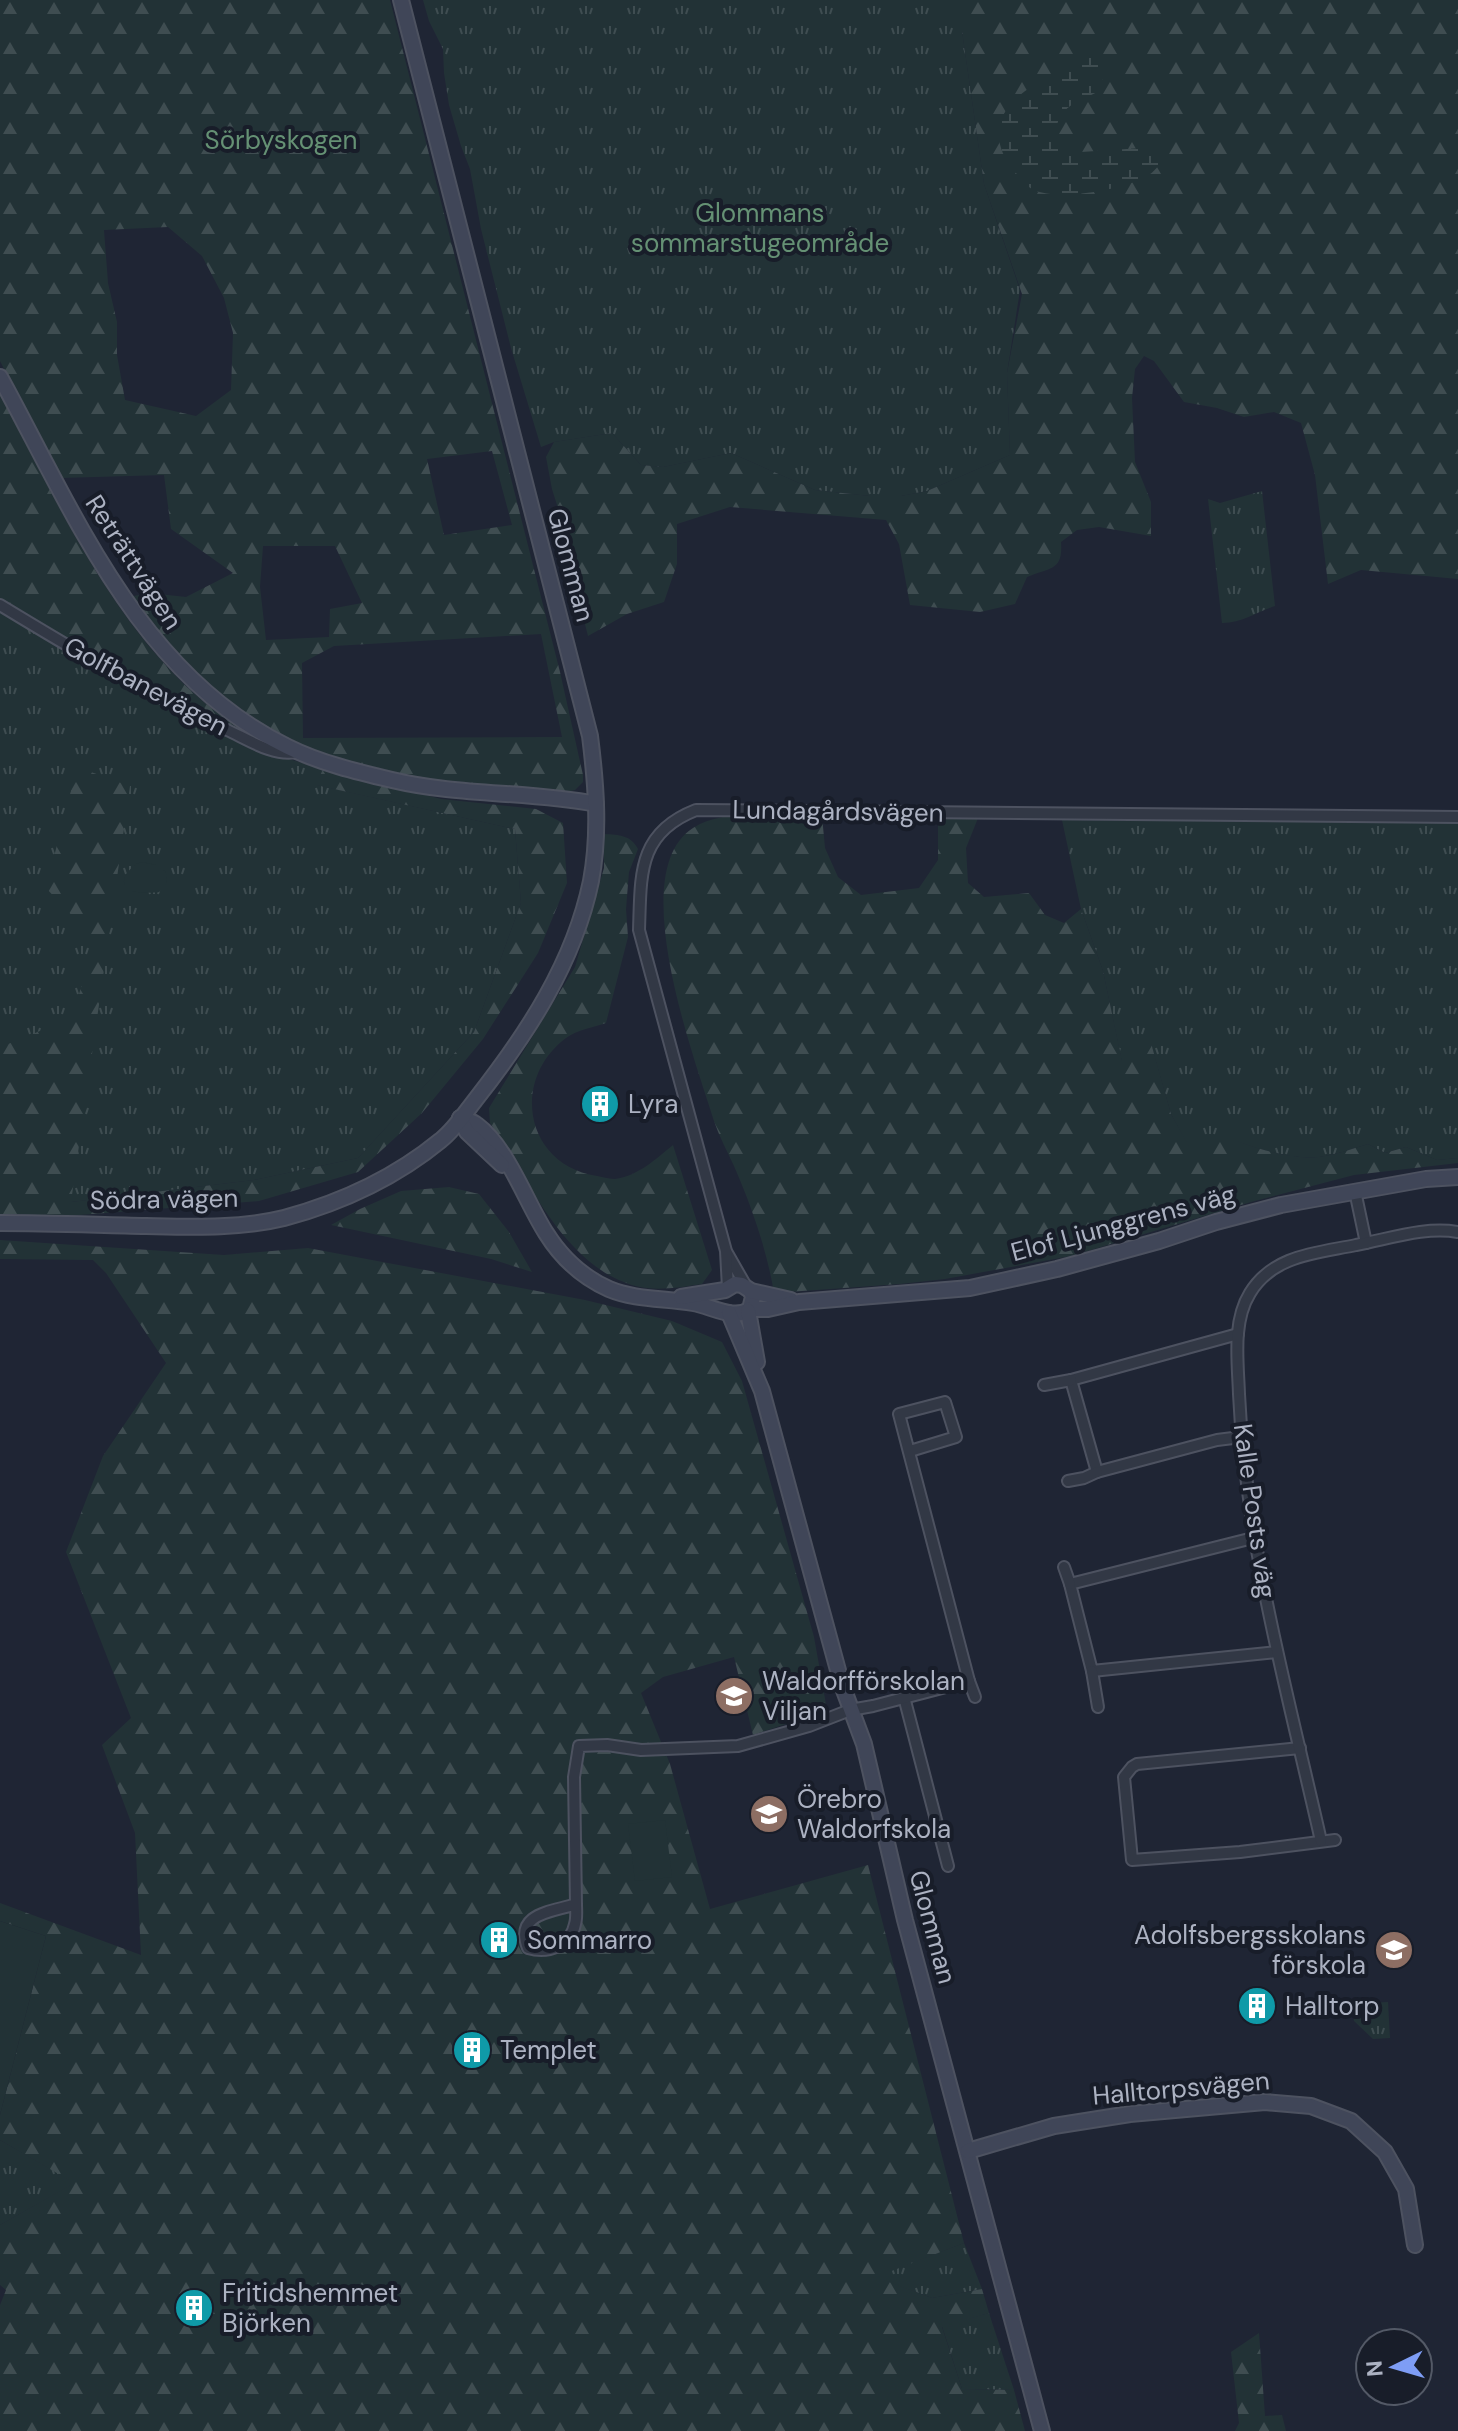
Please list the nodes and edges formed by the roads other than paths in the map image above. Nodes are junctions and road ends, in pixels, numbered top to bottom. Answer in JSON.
{"nodes":[{"id":1,"x":401,"y":0,"type":"edge"},
{"id":2,"x":0,"y":377,"type":"edge"},
{"id":3,"x":0,"y":605,"type":"edge"},
{"id":4,"x":298,"y":751,"type":"junction"},
{"id":5,"x":596,"y":804,"type":"junction"},
{"id":6,"x":1458,"y":817,"type":"edge"},
{"id":7,"x":460,"y":1118,"type":"junction"},
{"id":8,"x":1458,"y":1177,"type":"edge"},
{"id":9,"x":1355,"y":1191,"type":"junction"},
{"id":10,"x":0,"y":1223,"type":"edge"},
{"id":11,"x":1458,"y":1232,"type":"edge"},
{"id":12,"x":1366,"y":1243,"type":"junction"},
{"id":13,"x":726,"y":1251,"type":"junction"},
{"id":14,"x":726,"y":1289,"type":"junction"},
{"id":15,"x":749,"y":1290,"type":"junction"},
{"id":16,"x":669,"y":1299,"type":"junction"},
{"id":17,"x":799,"y":1302,"type":"junction"},
{"id":18,"x":749,"y":1310,"type":"junction"},
{"id":19,"x":728,"y":1312,"type":"junction"},
{"id":20,"x":1238,"y":1334,"type":"junction"},
{"id":21,"x":1071,"y":1380,"type":"junction"},
{"id":22,"x":1044,"y":1385,"type":"dead end"},
{"id":23,"x":762,"y":1391,"type":"junction"},
{"id":24,"x":1241,"y":1437,"type":"junction"},
{"id":25,"x":910,"y":1451,"type":"junction"},
{"id":26,"x":1097,"y":1472,"type":"junction"},
{"id":27,"x":1068,"y":1481,"type":"dead end"},
{"id":28,"x":1253,"y":1538,"type":"junction"},
{"id":29,"x":1064,"y":1567,"type":"dead end"},
{"id":30,"x":1070,"y":1584,"type":"junction"},
{"id":31,"x":1277,"y":1652,"type":"junction"},
{"id":32,"x":1092,"y":1671,"type":"junction"},
{"id":33,"x":969,"y":1681,"type":"junction"},
{"id":34,"x":904,"y":1697,"type":"junction"},
{"id":35,"x":975,"y":1697,"type":"dead end"},
{"id":36,"x":1098,"y":1707,"type":"dead end"},
{"id":37,"x":850,"y":1710,"type":"junction"},
{"id":38,"x":1300,"y":1748,"type":"junction"},
{"id":39,"x":1335,"y":1840,"type":"dead end"},
{"id":40,"x":1321,"y":1841,"type":"junction"},
{"id":41,"x":1132,"y":1860,"type":"junction"},
{"id":42,"x":1119,"y":1864,"type":"dead end"},
{"id":43,"x":948,"y":1866,"type":"dead end"},
{"id":44,"x":576,"y":1904,"type":"junction"},
{"id":45,"x":968,"y":2151,"type":"junction"},
{"id":46,"x":1415,"y":2245,"type":"dead end"},
{"id":47,"x":1042,"y":2431,"type":"edge"}],
"edges":[{"from":1,"to":5,"type":"street","name":"Glomman"},
{"from":2,"to":4,"type":"street","name":"Reträttvägen"},
{"from":3,"to":4,"type":"street","name":"Golfbanevägen"},
{"from":4,"to":5,"type":"street","name":"Reträttvägen"},
{"from":5,"to":7,"type":"street","name":"Glomman"},
{"from":6,"to":13,"type":"street","name":"Lundagårdsvägen"},
{"from":7,"to":10,"type":"street","name":"Södra vägen"},
{"from":7,"to":16,"type":"street"},
{"from":8,"to":9,"type":"street","name":"Elof Ljunggrens väg"},
{"from":9,"to":12,"type":"street"},
{"from":9,"to":17,"type":"street","name":"Elof Ljunggrens väg"},
{"from":11,"to":12,"type":"street","name":"Kalle Posts väg"},
{"from":12,"to":20,"type":"street","name":"Kalle Posts väg"},
{"from":13,"to":14,"type":"street","name":"Lundagårdsvägen"},
{"from":13,"to":15,"type":"street","name":"Lundagårdsvägen"},
{"from":14,"to":15,"type":"street"},
{"from":14,"to":16,"type":"street"},
{"from":14,"to":19,"type":"street"},
{"from":15,"to":17,"type":"street","name":"Elof Ljunggrens väg"},
{"from":15,"to":18,"type":"street"},
{"from":16,"to":19,"type":"street"},
{"from":17,"to":18,"type":"street","name":"Elof Ljunggrens väg"},
{"from":18,"to":19,"type":"street"},
{"from":18,"to":23,"type":"street","name":"Glomman"},
{"from":19,"to":23,"type":"street","name":"Glomman"},
{"from":20,"to":21,"type":"street"},
{"from":20,"to":24,"type":"street","name":"Kalle Posts väg"},
{"from":21,"to":22,"type":"street"},
{"from":21,"to":26,"type":"street"},
{"from":23,"to":37,"type":"street","name":"Glomman"},
{"from":24,"to":26,"type":"street"},
{"from":24,"to":28,"type":"street","name":"Kalle Posts väg"},
{"from":25,"to":25,"type":"street"},
{"from":25,"to":33,"type":"street"},
{"from":26,"to":27,"type":"street"},
{"from":28,"to":30,"type":"street"},
{"from":28,"to":31,"type":"street","name":"Kalle Posts väg"},
{"from":29,"to":30,"type":"street"},
{"from":30,"to":32,"type":"street"},
{"from":31,"to":32,"type":"street"},
{"from":31,"to":38,"type":"street","name":"Kalle Posts väg"},
{"from":32,"to":36,"type":"street"},
{"from":33,"to":34,"type":"street"},
{"from":33,"to":35,"type":"street"},
{"from":34,"to":37,"type":"street"},
{"from":34,"to":43,"type":"street"},
{"from":37,"to":44,"type":"street"},
{"from":37,"to":45,"type":"street","name":"Glomman"},
{"from":38,"to":40,"type":"street","name":"Kalle Posts väg"},
{"from":38,"to":41,"type":"street"},
{"from":39,"to":40,"type":"street"},
{"from":40,"to":41,"type":"street"},
{"from":41,"to":42,"type":"street"},
{"from":44,"to":44,"type":"street"},
{"from":45,"to":46,"type":"street","name":"Halltorpsvägen"},
{"from":45,"to":47,"type":"street","name":"Glomman"}]}
